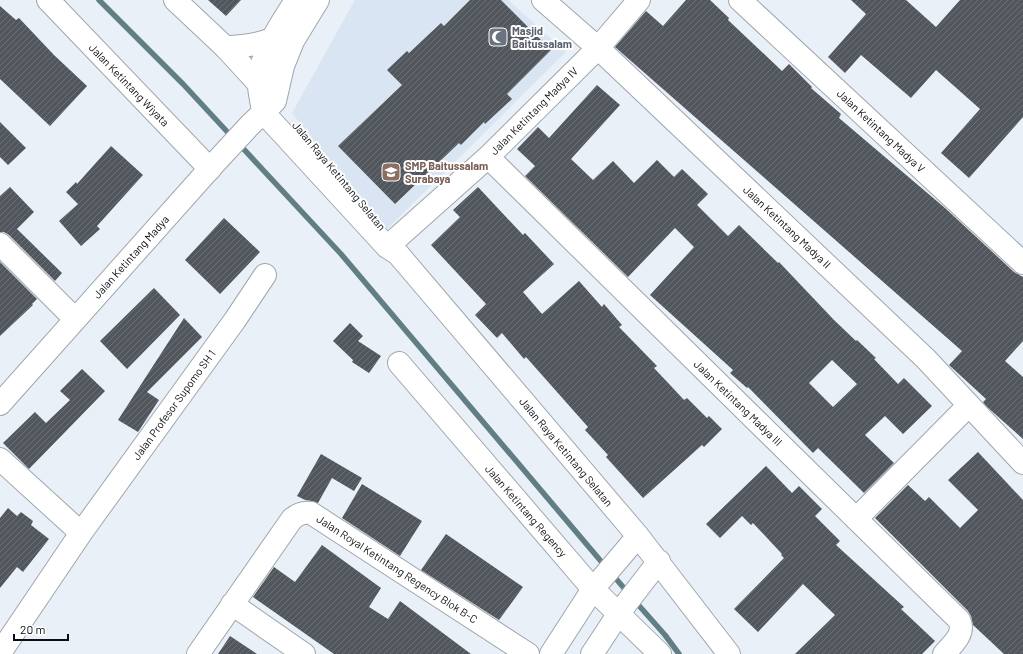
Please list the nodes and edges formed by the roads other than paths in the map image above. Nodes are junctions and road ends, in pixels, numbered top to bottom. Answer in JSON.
{"nodes":[{"id":1,"x":48,"y":0,"type":"edge"},
{"id":2,"x":175,"y":0,"type":"edge"},
{"id":3,"x":296,"y":0,"type":"edge"},
{"id":4,"x":318,"y":0,"type":"edge"},
{"id":5,"x":543,"y":0,"type":"edge"},
{"id":6,"x":639,"y":0,"type":"edge"},
{"id":7,"x":740,"y":0,"type":"edge"},
{"id":8,"x":272,"y":39,"type":"junction"},
{"id":9,"x":225,"y":46,"type":"junction"},
{"id":10,"x":598,"y":48,"type":"junction"},
{"id":11,"x":265,"y":102,"type":"junction"},
{"id":12,"x":488,"y":157,"type":"junction"},
{"id":13,"x":211,"y":167,"type":"junction"},
{"id":14,"x":0,"y":244,"type":"edge"},
{"id":15,"x":393,"y":247,"type":"junction"},
{"id":16,"x":1023,"y":263,"type":"edge"},
{"id":17,"x":265,"y":275,"type":"dead end"},
{"id":18,"x":75,"y":319,"type":"junction"},
{"id":19,"x":399,"y":363,"type":"dead end"},
{"id":20,"x":0,"y":404,"type":"edge"},
{"id":21,"x":970,"y":405,"type":"junction"},
{"id":22,"x":0,"y":459,"type":"edge"},
{"id":23,"x":1023,"y":463,"type":"edge"},
{"id":24,"x":856,"y":519,"type":"junction"},
{"id":25,"x":81,"y":533,"type":"junction"},
{"id":26,"x":638,"y":536,"type":"junction"},
{"id":27,"x":659,"y":561,"type":"junction"},
{"id":28,"x":597,"y":586,"type":"junction"},
{"id":29,"x":628,"y":602,"type":"junction"},
{"id":30,"x":232,"y":604,"type":"junction"},
{"id":31,"x":0,"y":653,"type":"edge"},
{"id":32,"x":198,"y":654,"type":"edge"},
{"id":33,"x":304,"y":654,"type":"edge"},
{"id":34,"x":528,"y":654,"type":"edge"},
{"id":35,"x":551,"y":654,"type":"edge"},
{"id":36,"x":592,"y":654,"type":"edge"},
{"id":37,"x":660,"y":654,"type":"edge"},
{"id":38,"x":729,"y":654,"type":"edge"},
{"id":39,"x":944,"y":654,"type":"edge"}],
"edges":[{"from":1,"to":13,"type":"street","name":"Jalan Ketintang Wiyata"},
{"from":2,"to":9,"type":"street","name":"Jalan Raya Ketintang Selatan"},
{"from":3,"to":8,"type":"street"},
{"from":4,"to":11,"type":"street","name":"Jalan Ketintang Madya"},
{"from":5,"to":10,"type":"street","name":"Jalan Ketintang Madya II"},
{"from":6,"to":10,"type":"street","name":"Jalan Ketintang Madya IV"},
{"from":7,"to":16,"type":"street","name":"Jalan Ketintang Madya V"},
{"from":8,"to":9,"type":"street"},
{"from":8,"to":11,"type":"street"},
{"from":9,"to":11,"type":"street","name":"Jalan Raya Ketintang Selatan"},
{"from":10,"to":12,"type":"street","name":"Jalan Ketintang Madya IV"},
{"from":10,"to":21,"type":"street","name":"Jalan Ketintang Madya II"},
{"from":11,"to":13,"type":"street","name":"Jalan Ketintang Madya"},
{"from":11,"to":15,"type":"street","name":"Jalan Raya Ketintang Selatan"},
{"from":12,"to":15,"type":"street","name":"Jalan Ketintang Madya IV"},
{"from":12,"to":24,"type":"street","name":"Jalan Ketintang Madya III"},
{"from":13,"to":18,"type":"street","name":"Jalan Ketintang Madya"},
{"from":14,"to":18,"type":"street"},
{"from":15,"to":26,"type":"street","name":"Jalan Raya Ketintang Selatan"},
{"from":17,"to":25,"type":"street","name":"Jalan Profesor Supomo SH 1"},
{"from":18,"to":20,"type":"street","name":"Jalan Ketintang Madya"},
{"from":19,"to":28,"type":"street","name":"Jalan Ketintang Regency"},
{"from":21,"to":23,"type":"street","name":"Jalan Ketintang Madya II"},
{"from":21,"to":24,"type":"street"},
{"from":22,"to":25,"type":"street"},
{"from":24,"to":39,"type":"street","name":"Jalan Ketintang Madya III"},
{"from":25,"to":31,"type":"street","name":"Jalan Profesor Supomo SH 1"},
{"from":26,"to":27,"type":"street","name":"Jalan Raya Ketintang Selatan"},
{"from":26,"to":28,"type":"street"},
{"from":27,"to":29,"type":"street"},
{"from":27,"to":38,"type":"street","name":"Jalan Raya Ketintang Selatan"},
{"from":28,"to":29,"type":"street","name":"Jalan Ketintang Regency"},
{"from":28,"to":35,"type":"street"},
{"from":29,"to":36,"type":"street"},
{"from":29,"to":37,"type":"street","name":"Jalan Ketintang Regency"},
{"from":30,"to":32,"type":"street","name":"Jalan Royal Ketintang Regency Blok B-C"},
{"from":30,"to":33,"type":"street"},
{"from":30,"to":34,"type":"street","name":"Jalan Royal Ketintang Regency Blok B-C"}]}
